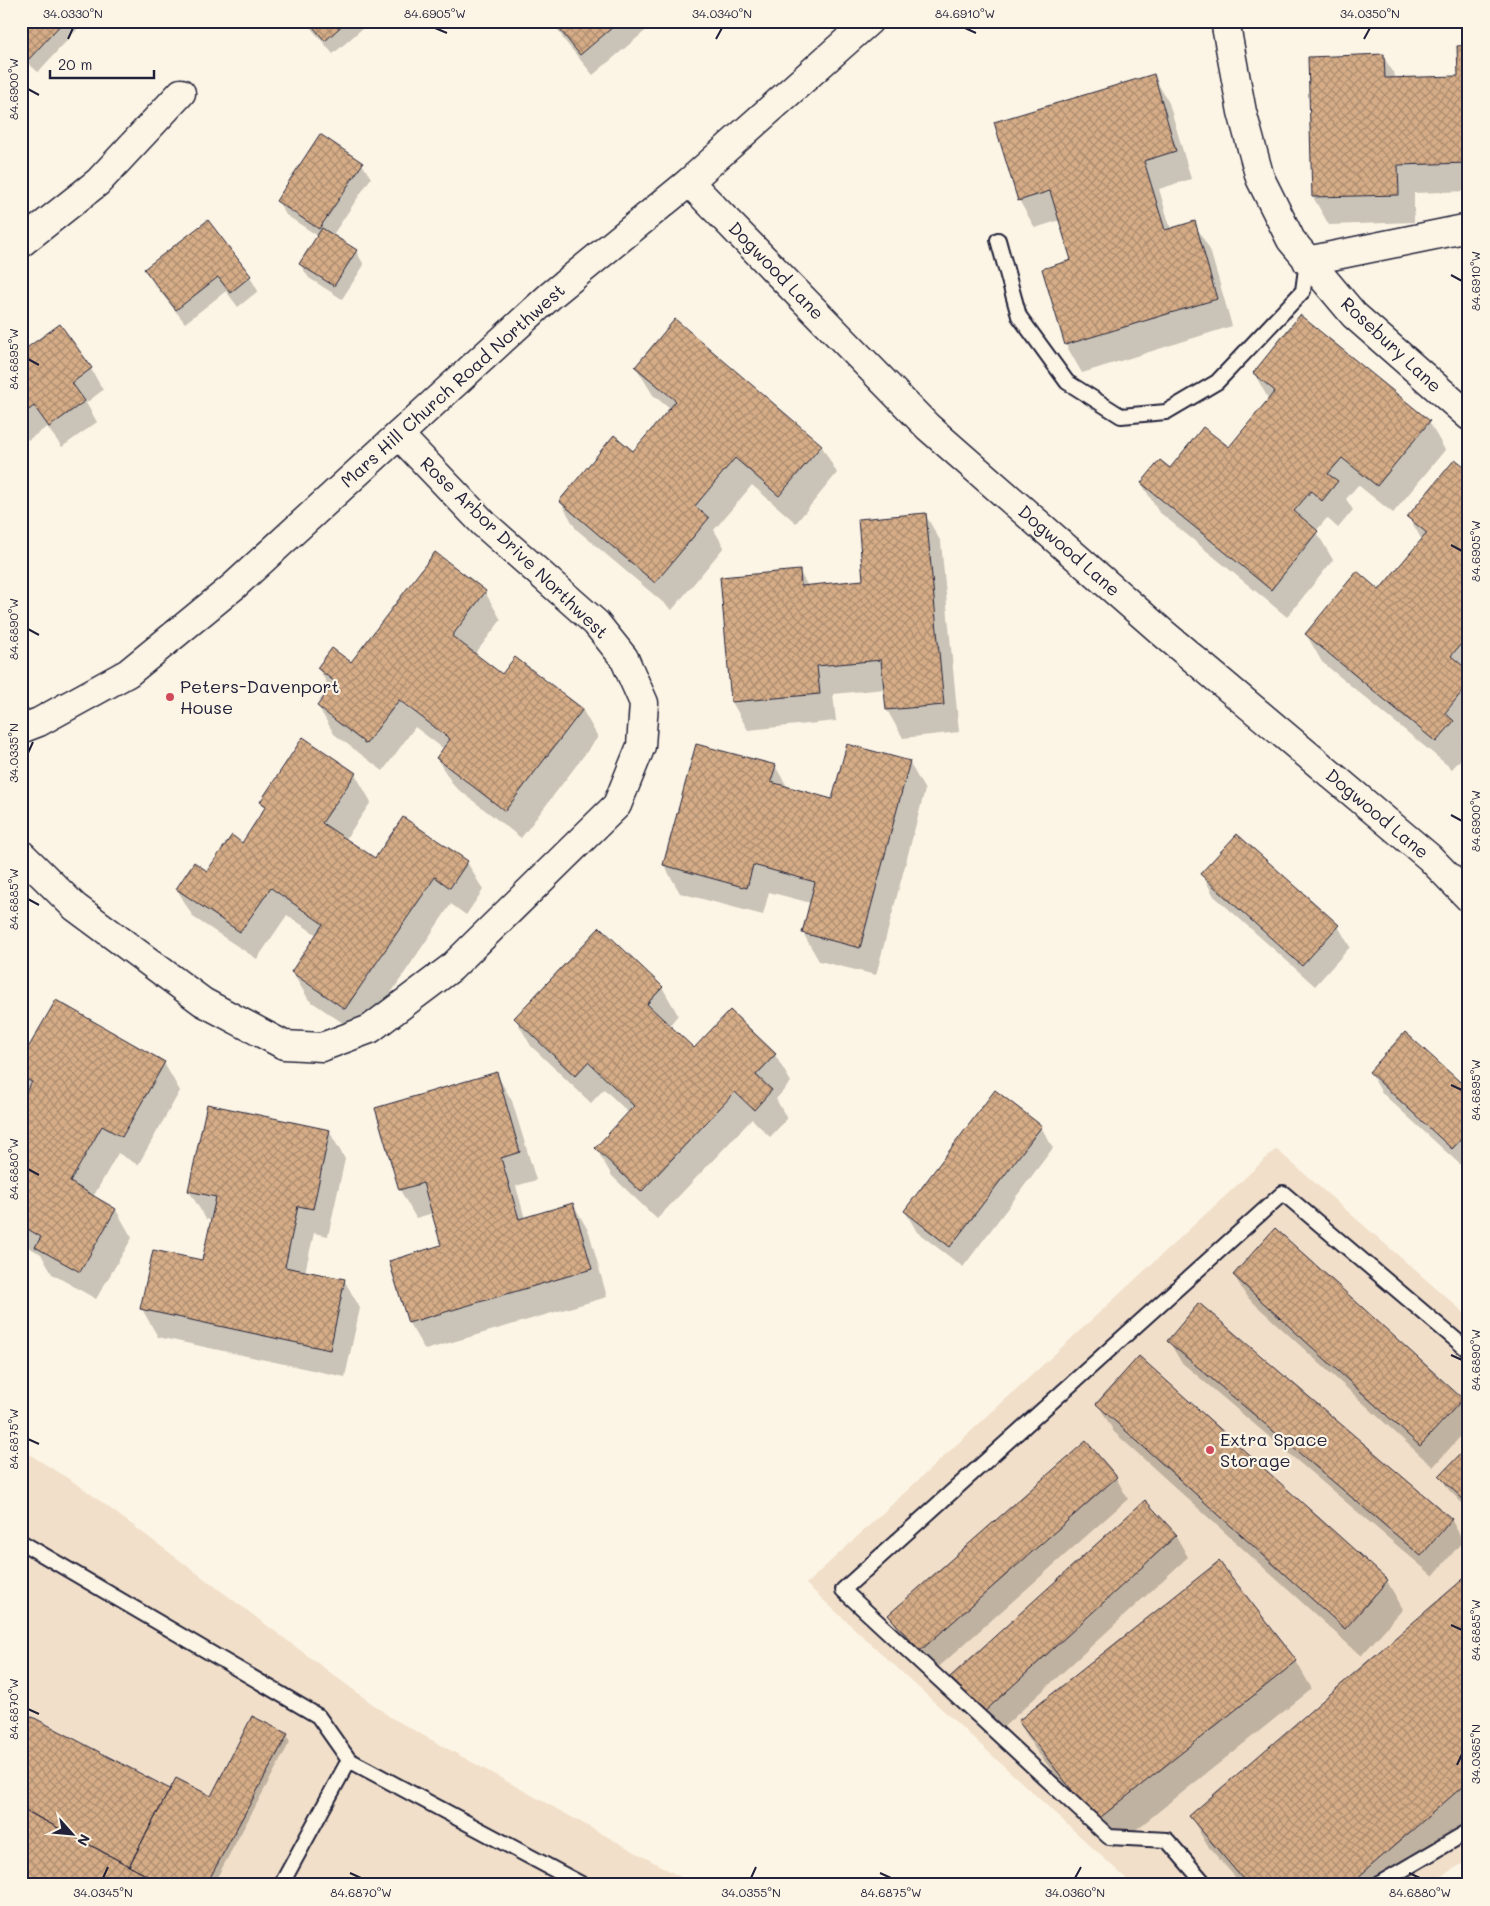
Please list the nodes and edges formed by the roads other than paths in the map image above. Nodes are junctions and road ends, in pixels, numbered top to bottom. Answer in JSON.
{"nodes":[{"id":1,"x":869,"y":21,"type":"edge"},
{"id":2,"x":1224,"y":21,"type":"edge"},
{"id":3,"x":181,"y":93,"type":"dead end"},
{"id":4,"x":689,"y":182,"type":"junction"},
{"id":5,"x":1469,"y":228,"type":"edge"},
{"id":6,"x":998,"y":240,"type":"dead end"},
{"id":7,"x":21,"y":243,"type":"edge"},
{"id":8,"x":1307,"y":261,"type":"junction"},
{"id":9,"x":1469,"y":416,"type":"edge"},
{"id":10,"x":399,"y":435,"type":"junction"},
{"id":11,"x":21,"y":728,"type":"edge"},
{"id":12,"x":21,"y":854,"type":"edge"},
{"id":13,"x":1469,"y":898,"type":"edge"},
{"id":14,"x":1469,"y":1351,"type":"edge"},
{"id":15,"x":21,"y":1542,"type":"edge"},
{"id":16,"x":349,"y":1760,"type":"junction"},
{"id":17,"x":1469,"y":1831,"type":"edge"},
{"id":18,"x":281,"y":1885,"type":"edge"},
{"id":19,"x":583,"y":1885,"type":"edge"},
{"id":20,"x":1206,"y":1885,"type":"edge"},
{"id":21,"x":1377,"y":1885,"type":"edge"}],
"edges":[{"from":1,"to":4,"type":"street","name":"Mars Hill Church Road Northwest"},
{"from":2,"to":8,"type":"street","name":"Rosebury Lane"},
{"from":3,"to":7,"type":"street"},
{"from":4,"to":10,"type":"street","name":"Mars Hill Church Road Northwest"},
{"from":4,"to":13,"type":"street","name":"Dogwood Lane"},
{"from":5,"to":8,"type":"street"},
{"from":6,"to":8,"type":"lane"},
{"from":8,"to":9,"type":"street","name":"Rosebury Lane"},
{"from":10,"to":11,"type":"street","name":"Mars Hill Church Road Northwest"},
{"from":10,"to":12,"type":"street","name":"Rose Arbor Drive Northwest"},
{"from":14,"to":20,"type":"lane"},
{"from":15,"to":16,"type":"lane"},
{"from":16,"to":18,"type":"lane"},
{"from":16,"to":19,"type":"lane"},
{"from":17,"to":21,"type":"lane"}]}
